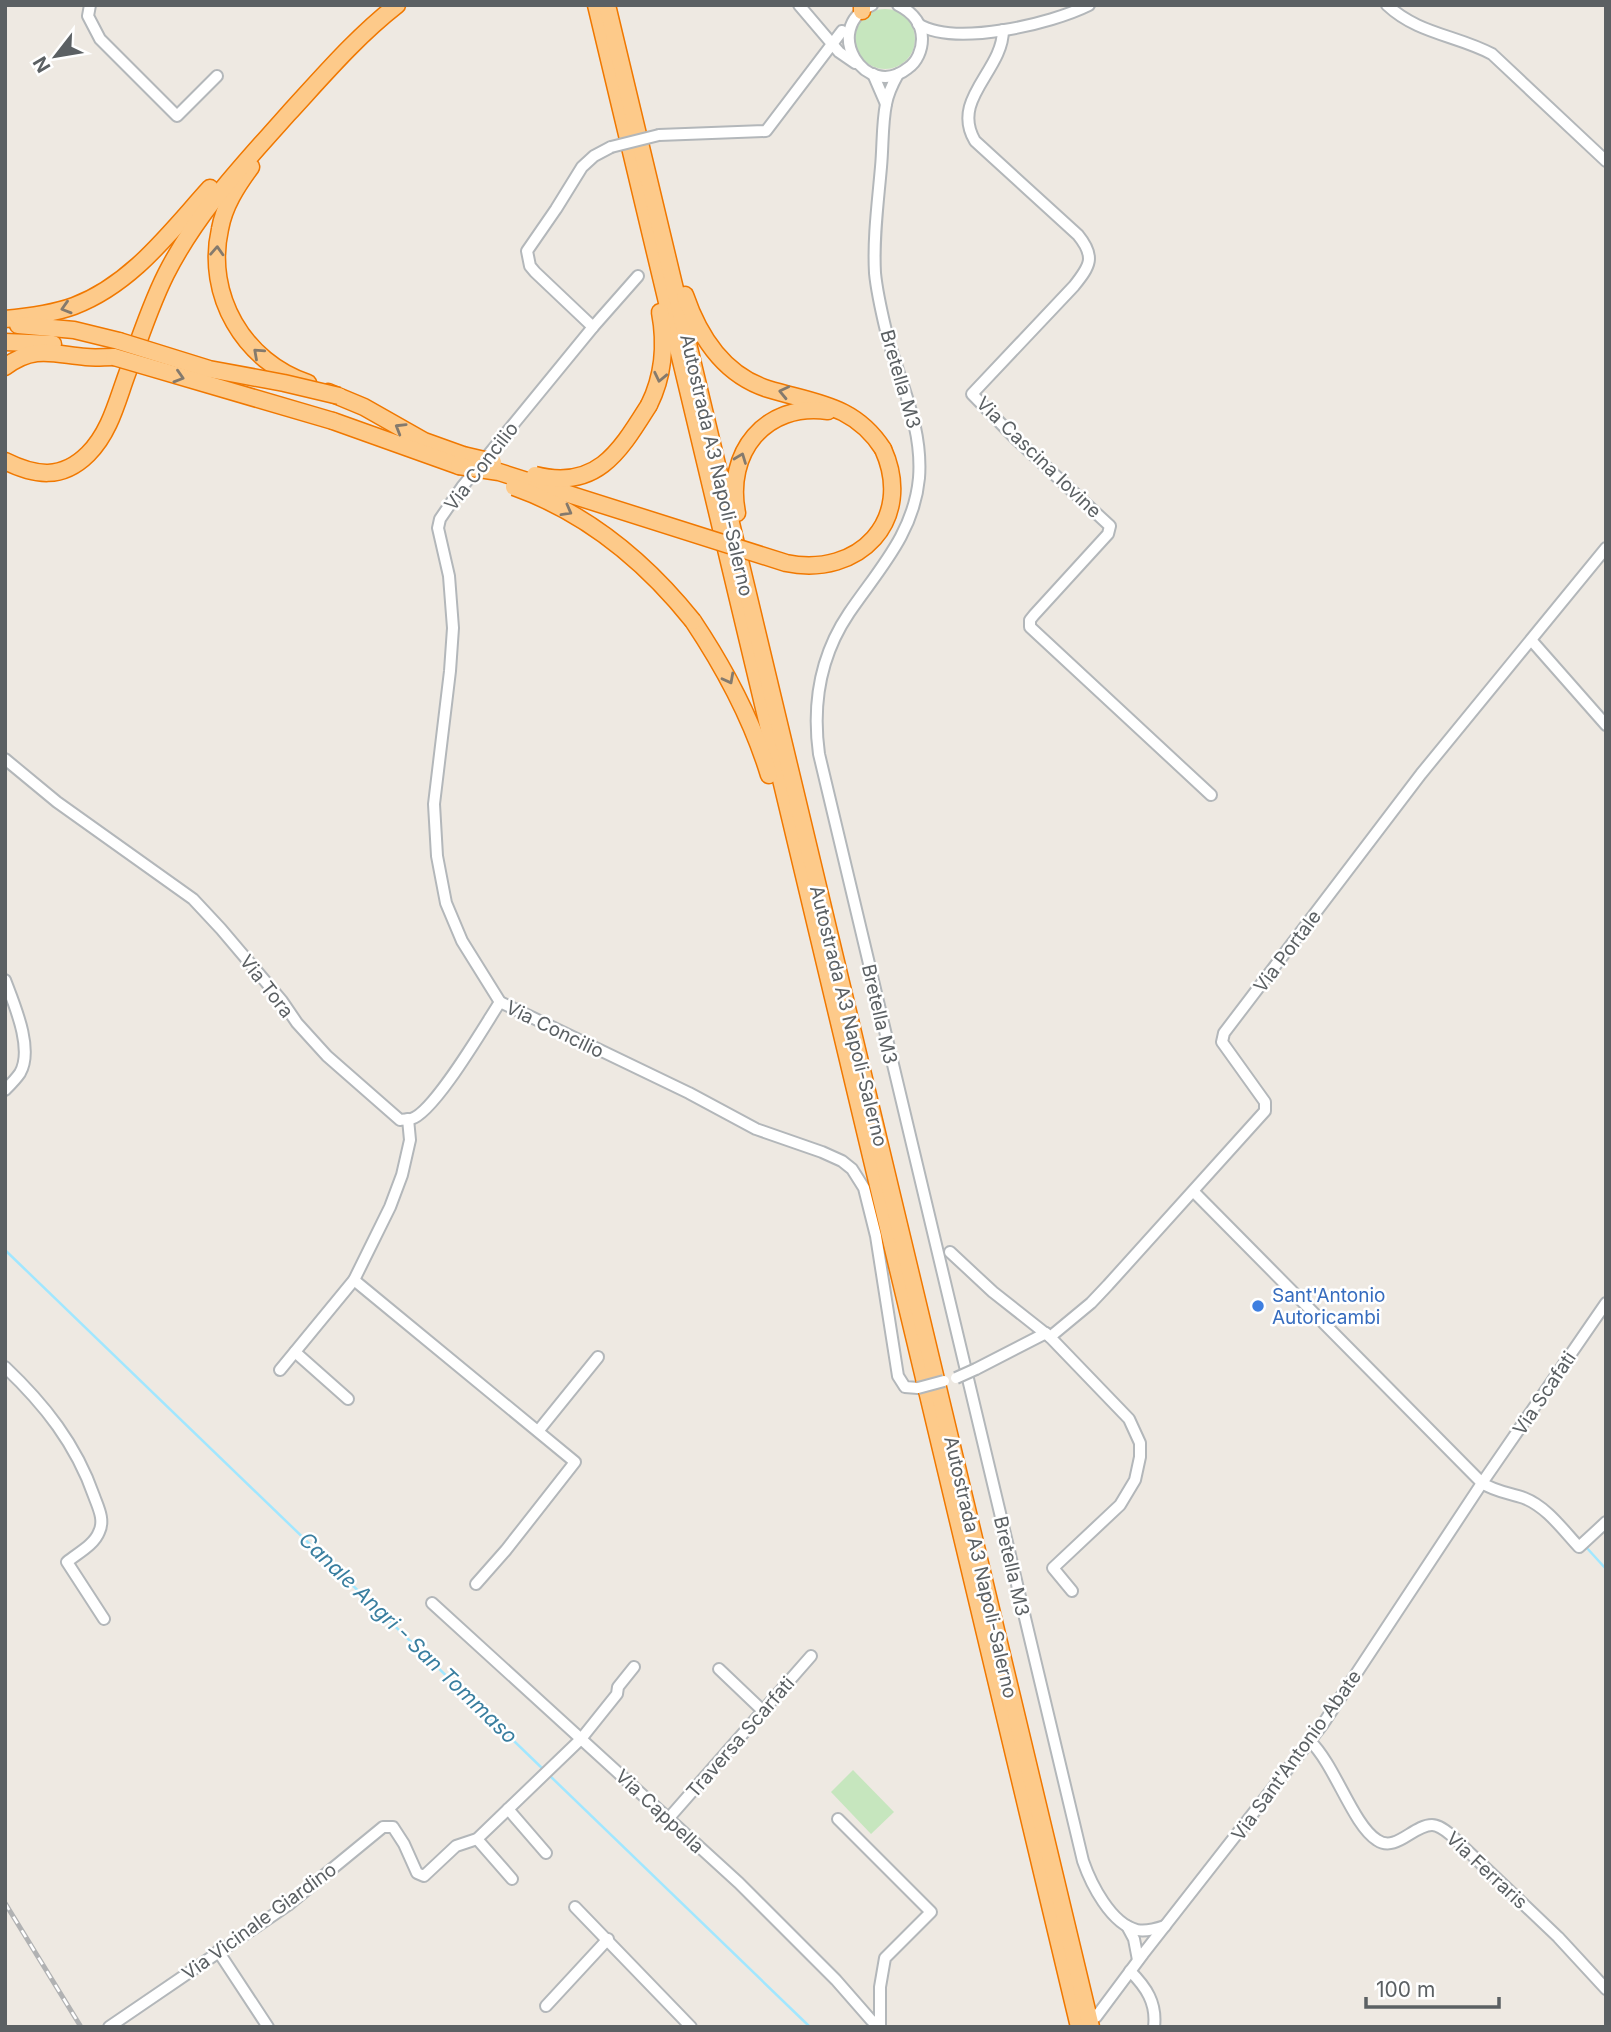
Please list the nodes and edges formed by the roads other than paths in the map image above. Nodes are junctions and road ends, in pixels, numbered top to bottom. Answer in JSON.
{"nodes":[{"id":1,"x":90,"y":5,"type":"edge"},
{"id":2,"x":397,"y":5,"type":"edge"},
{"id":3,"x":596,"y":5,"type":"edge"},
{"id":4,"x":607,"y":5,"type":"edge"},
{"id":5,"x":799,"y":5,"type":"edge"},
{"id":6,"x":898,"y":5,"type":"edge"},
{"id":7,"x":1088,"y":5,"type":"edge"},
{"id":8,"x":1387,"y":5,"type":"edge"},
{"id":9,"x":866,"y":7,"type":"edge"},
{"id":10,"x":910,"y":9,"type":"edge"},
{"id":11,"x":813,"y":21,"type":"junction"},
{"id":12,"x":852,"y":24,"type":"junction"},
{"id":13,"x":918,"y":24,"type":"junction"},
{"id":14,"x":1003,"y":30,"type":"junction"},
{"id":15,"x":842,"y":32,"type":"junction"},
{"id":16,"x":947,"y":34,"type":"junction"},
{"id":17,"x":832,"y":43,"type":"junction"},
{"id":18,"x":921,"y":49,"type":"junction"},
{"id":19,"x":847,"y":58,"type":"junction"},
{"id":20,"x":822,"y":60,"type":"junction"},
{"id":21,"x":859,"y":65,"type":"junction"},
{"id":22,"x":873,"y":74,"type":"junction"},
{"id":23,"x":898,"y":74,"type":"junction"},
{"id":24,"x":217,"y":76,"type":"dead end"},
{"id":25,"x":886,"y":104,"type":"junction"},
{"id":26,"x":289,"y":114,"type":"junction"},
{"id":27,"x":270,"y":135,"type":"junction"},
{"id":28,"x":1606,"y":161,"type":"edge"},
{"id":29,"x":639,"y":164,"type":"junction"},
{"id":30,"x":638,"y":276,"type":"dead end"},
{"id":31,"x":5,"y":319,"type":"edge"},
{"id":32,"x":5,"y":325,"type":"edge"},
{"id":33,"x":593,"y":327,"type":"junction"},
{"id":34,"x":5,"y":342,"type":"edge"},
{"id":35,"x":116,"y":349,"type":"junction"},
{"id":36,"x":5,"y":367,"type":"edge"},
{"id":37,"x":339,"y":397,"type":"junction"},
{"id":38,"x":847,"y":415,"type":"junction"},
{"id":39,"x":461,"y":460,"type":"junction"},
{"id":40,"x":7,"y":461,"type":"edge"},
{"id":41,"x":1606,"y":548,"type":"edge"},
{"id":42,"x":1532,"y":641,"type":"junction"},
{"id":43,"x":761,"y":646,"type":"junction"},
{"id":44,"x":1606,"y":725,"type":"edge"},
{"id":45,"x":5,"y":759,"type":"edge"},
{"id":46,"x":1211,"y":795,"type":"dead end"},
{"id":47,"x":821,"y":948,"type":"junction"},
{"id":48,"x":5,"y":981,"type":"edge"},
{"id":49,"x":500,"y":1002,"type":"junction"},
{"id":50,"x":5,"y":1090,"type":"edge"},
{"id":51,"x":408,"y":1119,"type":"junction"},
{"id":52,"x":1194,"y":1192,"type":"junction"},
{"id":53,"x":950,"y":1252,"type":"dead end"},
{"id":54,"x":354,"y":1280,"type":"junction"},
{"id":55,"x":1606,"y":1303,"type":"edge"},
{"id":56,"x":1048,"y":1335,"type":"junction"},
{"id":57,"x":295,"y":1352,"type":"junction"},
{"id":58,"x":598,"y":1357,"type":"dead end"},
{"id":59,"x":5,"y":1367,"type":"edge"},
{"id":60,"x":280,"y":1370,"type":"dead end"},
{"id":61,"x":348,"y":1399,"type":"dead end"},
{"id":62,"x":539,"y":1430,"type":"junction"},
{"id":63,"x":1482,"y":1483,"type":"junction"},
{"id":64,"x":1606,"y":1522,"type":"edge"},
{"id":65,"x":476,"y":1584,"type":"dead end"},
{"id":66,"x":1072,"y":1591,"type":"dead end"},
{"id":67,"x":432,"y":1603,"type":"dead end"},
{"id":68,"x":104,"y":1619,"type":"dead end"},
{"id":69,"x":811,"y":1656,"type":"dead end"},
{"id":70,"x":634,"y":1667,"type":"dead end"},
{"id":71,"x":719,"y":1669,"type":"dead end"},
{"id":72,"x":763,"y":1711,"type":"junction"},
{"id":73,"x":581,"y":1739,"type":"junction"},
{"id":74,"x":1310,"y":1741,"type":"junction"},
{"id":75,"x":508,"y":1809,"type":"junction"},
{"id":76,"x":668,"y":1819,"type":"junction"},
{"id":77,"x":838,"y":1819,"type":"dead end"},
{"id":78,"x":477,"y":1839,"type":"junction"},
{"id":79,"x":546,"y":1853,"type":"dead end"},
{"id":80,"x":512,"y":1879,"type":"dead end"},
{"id":81,"x":575,"y":1907,"type":"dead end"},
{"id":82,"x":1165,"y":1926,"type":"junction"},
{"id":83,"x":1133,"y":1932,"type":"junction"},
{"id":84,"x":608,"y":1939,"type":"junction"},
{"id":85,"x":1149,"y":1946,"type":"junction"},
{"id":86,"x":218,"y":1951,"type":"junction"},
{"id":87,"x":1138,"y":1960,"type":"junction"},
{"id":88,"x":1130,"y":1971,"type":"junction"},
{"id":89,"x":1606,"y":1989,"type":"edge"},
{"id":90,"x":546,"y":2006,"type":"dead end"},
{"id":91,"x":1093,"y":2022,"type":"edge"},
{"id":92,"x":109,"y":2027,"type":"edge"},
{"id":93,"x":268,"y":2027,"type":"edge"},
{"id":94,"x":691,"y":2027,"type":"edge"},
{"id":95,"x":880,"y":2027,"type":"edge"},
{"id":96,"x":1079,"y":2027,"type":"edge"},
{"id":97,"x":1154,"y":2027,"type":"edge"}],
"edges":[{"from":1,"to":24,"type":"street"},
{"from":2,"to":26,"type":"highway"},
{"from":3,"to":29,"type":"highway","name":"Autostrada A3 Napoli-Salerno"},
{"from":4,"to":29,"type":"highway","name":"Autostrada A3 Napoli-Salerno"},
{"from":5,"to":11,"type":"street"},
{"from":6,"to":10,"type":"street"},
{"from":7,"to":14,"type":"street"},
{"from":8,"to":28,"type":"street"},
{"from":9,"to":12,"type":"street"},
{"from":10,"to":13,"type":"street"},
{"from":11,"to":15,"type":"street"},
{"from":11,"to":17,"type":"street"},
{"from":12,"to":15,"type":"street"},
{"from":12,"to":21,"type":"street"},
{"from":13,"to":16,"type":"street"},
{"from":13,"to":18,"type":"street"},
{"from":14,"to":16,"type":"street"},
{"from":14,"to":46,"type":"street","name":"Via Cascina Iovine"},
{"from":15,"to":17,"type":"street"},
{"from":16,"to":18,"type":"street"},
{"from":17,"to":19,"type":"street"},
{"from":17,"to":20,"type":"street"},
{"from":18,"to":23,"type":"street"},
{"from":19,"to":20,"type":"street"},
{"from":19,"to":21,"type":"street"},
{"from":20,"to":33,"type":"street","bridge":true},
{"from":21,"to":22,"type":"street"},
{"from":22,"to":23,"type":"street"},
{"from":22,"to":25,"type":"street","name":"Bretella M3"},
{"from":23,"to":25,"type":"street","name":"Bretella M3"},
{"from":25,"to":83,"type":"street","name":"Bretella M3"},
{"from":26,"to":27,"type":"highway"},
{"from":37,"to":26,"type":"highway","one_way":true,"bridge":true},
{"from":27,"to":31,"type":"highway","one_way":true},
{"from":27,"to":40,"type":"highway"},
{"from":38,"to":29,"type":"highway","one_way":true},
{"from":29,"to":39,"type":"highway","one_way":true,"bridge":true},
{"from":29,"to":43,"type":"highway","name":"Autostrada A3 Napoli-Salerno"},
{"from":29,"to":47,"type":"highway","name":"Autostrada A3 Napoli-Salerno"},
{"from":30,"to":33,"type":"street","name":"Via Concilio"},
{"from":32,"to":35,"type":"highway"},
{"from":33,"to":49,"type":"street","name":"Via Concilio"},
{"from":34,"to":35,"type":"highway"},
{"from":35,"to":36,"type":"highway"},
{"from":35,"to":37,"type":"highway","bridge":true},
{"from":35,"to":39,"type":"highway","one_way":true,"bridge":true},
{"from":39,"to":37,"type":"highway","one_way":true},
{"from":38,"to":39,"type":"highway","bridge":true},
{"from":43,"to":38,"type":"highway","one_way":true},
{"from":39,"to":47,"type":"highway","one_way":true,"bridge":true},
{"from":41,"to":42,"type":"street","name":"Via Portale"},
{"from":42,"to":44,"type":"street"},
{"from":42,"to":52,"type":"street","name":"Via Portale"},
{"from":43,"to":91,"type":"highway","name":"Autostrada A3 Napoli-Salerno"},
{"from":45,"to":51,"type":"street","name":"Via Tora"},
{"from":47,"to":96,"type":"highway","name":"Autostrada A3 Napoli-Salerno"},
{"from":48,"to":50,"type":"street"},
{"from":49,"to":51,"type":"street"},
{"from":49,"to":56,"type":"street","name":"Via Concilio","bridge":true},
{"from":51,"to":54,"type":"street"},
{"from":52,"to":56,"type":"street","name":"Via Portale"},
{"from":52,"to":63,"type":"street"},
{"from":53,"to":56,"type":"street"},
{"from":54,"to":57,"type":"street"},
{"from":54,"to":62,"type":"street"},
{"from":55,"to":63,"type":"street","name":"Via Scafati"},
{"from":56,"to":66,"type":"street"},
{"from":57,"to":60,"type":"street"},
{"from":57,"to":61,"type":"street"},
{"from":58,"to":62,"type":"street"},
{"from":59,"to":68,"type":"street"},
{"from":62,"to":65,"type":"street"},
{"from":63,"to":64,"type":"street"},
{"from":63,"to":74,"type":"street","name":"Via Sant'Antonio Abate"},
{"from":67,"to":73,"type":"street","name":"Via Cappella"},
{"from":69,"to":72,"type":"street","name":"Traversa Scarfati"},
{"from":70,"to":73,"type":"street","name":"Via Vicinale Giardino"},
{"from":71,"to":72,"type":"street"},
{"from":72,"to":76,"type":"street","name":"Traversa Scarfati"},
{"from":73,"to":75,"type":"street","name":"Via Vicinale Giardino"},
{"from":73,"to":76,"type":"street","name":"Via Cappella"},
{"from":74,"to":82,"type":"street","name":"Via Sant'Antonio Abate"},
{"from":74,"to":89,"type":"street","name":"Via Ferraris"},
{"from":75,"to":78,"type":"street","name":"Via Vicinale Giardino"},
{"from":75,"to":79,"type":"street"},
{"from":76,"to":95,"type":"street","name":"Via Cappella"},
{"from":77,"to":95,"type":"street"},
{"from":78,"to":80,"type":"street"},
{"from":78,"to":86,"type":"street","name":"Via Vicinale Giardino"},
{"from":81,"to":84,"type":"street"},
{"from":82,"to":83,"type":"street"},
{"from":82,"to":85,"type":"street","name":"Via Sant'Antonio Abate"},
{"from":83,"to":85,"type":"street","name":"Bretella M3"},
{"from":83,"to":87,"type":"street"},
{"from":84,"to":90,"type":"street"},
{"from":84,"to":94,"type":"street"},
{"from":85,"to":87,"type":"street","name":"Via Sant'Antonio Abate"},
{"from":86,"to":92,"type":"street","name":"Via Vicinale Giardino"},
{"from":86,"to":93,"type":"street"},
{"from":87,"to":88,"type":"street","name":"Via Sant'Antonio Abate"},
{"from":88,"to":91,"type":"street","name":"Via Sant'Antonio Abate"},
{"from":88,"to":97,"type":"street"}]}
